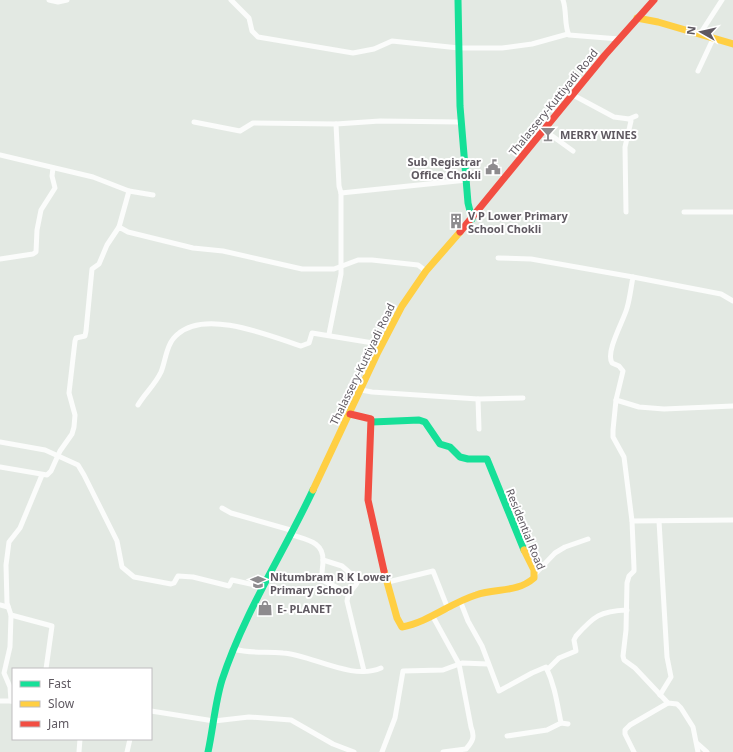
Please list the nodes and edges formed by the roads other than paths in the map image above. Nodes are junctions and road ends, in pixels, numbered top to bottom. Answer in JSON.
{"nodes":[{"id":1,"x":49,"y":0,"type":"edge"},
{"id":2,"x":67,"y":0,"type":"edge"},
{"id":3,"x":231,"y":0,"type":"edge"},
{"id":4,"x":458,"y":0,"type":"edge"},
{"id":5,"x":563,"y":0,"type":"edge"},
{"id":6,"x":654,"y":0,"type":"edge"},
{"id":7,"x":722,"y":0,"type":"edge"},
{"id":8,"x":637,"y":18,"type":"junction"},
{"id":9,"x":568,"y":34,"type":"junction"},
{"id":10,"x":700,"y":34,"type":"junction"},
{"id":11,"x":619,"y":39,"type":"junction"},
{"id":12,"x":713,"y":40,"type":"junction"},
{"id":13,"x":733,"y":44,"type":"edge"},
{"id":14,"x":459,"y":48,"type":"junction"},
{"id":15,"x":698,"y":71,"type":"dead end"},
{"id":16,"x":573,"y":95,"type":"junction"},
{"id":17,"x":636,"y":116,"type":"dead end"},
{"id":18,"x":629,"y":119,"type":"junction"},
{"id":19,"x":194,"y":122,"type":"dead end"},
{"id":20,"x":462,"y":122,"type":"junction"},
{"id":21,"x":336,"y":124,"type":"junction"},
{"id":22,"x":544,"y":130,"type":"junction"},
{"id":23,"x":573,"y":151,"type":"dead end"},
{"id":24,"x":0,"y":155,"type":"edge"},
{"id":25,"x":53,"y":168,"type":"junction"},
{"id":26,"x":467,"y":180,"type":"junction"},
{"id":27,"x":129,"y":191,"type":"junction"},
{"id":28,"x":341,"y":193,"type":"junction"},
{"id":29,"x":153,"y":194,"type":"dead end"},
{"id":30,"x":626,"y":212,"type":"dead end"},
{"id":31,"x":684,"y":212,"type":"dead end"},
{"id":32,"x":733,"y":212,"type":"edge"},
{"id":33,"x":472,"y":219,"type":"junction"},
{"id":34,"x":119,"y":227,"type":"junction"},
{"id":35,"x":498,"y":258,"type":"dead end"},
{"id":36,"x":0,"y":259,"type":"edge"},
{"id":37,"x":341,"y":265,"type":"junction"},
{"id":38,"x":426,"y":271,"type":"junction"},
{"id":39,"x":632,"y":277,"type":"junction"},
{"id":40,"x":733,"y":301,"type":"edge"},
{"id":41,"x":329,"y":334,"type":"junction"},
{"id":42,"x":381,"y":346,"type":"junction"},
{"id":43,"x":361,"y":390,"type":"junction"},
{"id":44,"x":523,"y":398,"type":"dead end"},
{"id":45,"x":478,"y":399,"type":"junction"},
{"id":46,"x":616,"y":400,"type":"junction"},
{"id":47,"x":138,"y":405,"type":"dead end"},
{"id":48,"x":733,"y":406,"type":"edge"},
{"id":49,"x":350,"y":414,"type":"junction"},
{"id":50,"x":372,"y":422,"type":"junction"},
{"id":51,"x":479,"y":429,"type":"dead end"},
{"id":52,"x":0,"y":442,"type":"edge"},
{"id":53,"x":58,"y":455,"type":"junction"},
{"id":54,"x":0,"y":467,"type":"edge"},
{"id":55,"x":42,"y":475,"type":"junction"},
{"id":56,"x":222,"y":508,"type":"dead end"},
{"id":57,"x":733,"y":520,"type":"edge"},
{"id":58,"x":632,"y":521,"type":"junction"},
{"id":59,"x":659,"y":521,"type":"junction"},
{"id":60,"x":293,"y":533,"type":"junction"},
{"id":61,"x":588,"y":539,"type":"dead end"},
{"id":62,"x":324,"y":560,"type":"junction"},
{"id":63,"x":536,"y":578,"type":"junction"},
{"id":64,"x":388,"y":582,"type":"junction"},
{"id":65,"x":264,"y":587,"type":"junction"},
{"id":66,"x":348,"y":593,"type":"junction"},
{"id":67,"x":461,"y":603,"type":"junction"},
{"id":68,"x":0,"y":605,"type":"edge"},
{"id":69,"x":8,"y":607,"type":"junction"},
{"id":70,"x":448,"y":609,"type":"junction"},
{"id":71,"x":627,"y":610,"type":"junction"},
{"id":72,"x":11,"y":615,"type":"junction"},
{"id":73,"x":432,"y":615,"type":"junction"},
{"id":74,"x":234,"y":649,"type":"junction"},
{"id":75,"x":459,"y":664,"type":"junction"},
{"id":76,"x":488,"y":664,"type":"junction"},
{"id":77,"x":46,"y":668,"type":"edge"},
{"id":78,"x":381,"y":668,"type":"dead end"},
{"id":79,"x":547,"y":670,"type":"junction"},
{"id":80,"x":364,"y":671,"type":"junction"},
{"id":81,"x":660,"y":695,"type":"junction"},
{"id":82,"x":0,"y":701,"type":"edge"},
{"id":83,"x":12,"y":701,"type":"edge"},
{"id":84,"x":668,"y":703,"type":"junction"},
{"id":85,"x":152,"y":711,"type":"edge"},
{"id":86,"x":214,"y":721,"type":"junction"},
{"id":87,"x":561,"y":723,"type":"junction"},
{"id":88,"x":568,"y":724,"type":"dead end"},
{"id":89,"x":507,"y":736,"type":"dead end"},
{"id":90,"x":80,"y":740,"type":"edge"},
{"id":91,"x":130,"y":740,"type":"edge"},
{"id":92,"x":698,"y":744,"type":"junction"},
{"id":93,"x":79,"y":752,"type":"edge"},
{"id":94,"x":128,"y":752,"type":"edge"},
{"id":95,"x":208,"y":752,"type":"edge"},
{"id":96,"x":354,"y":752,"type":"edge"},
{"id":97,"x":382,"y":752,"type":"edge"},
{"id":98,"x":443,"y":752,"type":"edge"},
{"id":99,"x":634,"y":752,"type":"edge"},
{"id":100,"x":698,"y":752,"type":"edge"},
{"id":101,"x":707,"y":752,"type":"edge"}],
"edges":[{"from":1,"to":2,"type":"street"},
{"from":3,"to":14,"type":"street"},
{"from":4,"to":14,"type":"main road"},
{"from":5,"to":9,"type":"street"},
{"from":6,"to":8,"type":"main road","name":"Thalassery-Kuttiyadi Road"},
{"from":7,"to":10,"type":"street"},
{"from":8,"to":10,"type":"main road"},
{"from":8,"to":11,"type":"main road","name":"Thalassery-Kuttiyadi Road"},
{"from":9,"to":11,"type":"street"},
{"from":9,"to":14,"type":"street"},
{"from":10,"to":12,"type":"main road"},
{"from":11,"to":16,"type":"main road","name":"Thalassery-Kuttiyadi Road"},
{"from":12,"to":13,"type":"main road"},
{"from":12,"to":15,"type":"street"},
{"from":14,"to":20,"type":"main road"},
{"from":16,"to":18,"type":"street"},
{"from":16,"to":22,"type":"main road","name":"Thalassery-Kuttiyadi Road"},
{"from":17,"to":18,"type":"street"},
{"from":18,"to":30,"type":"street"},
{"from":19,"to":21,"type":"street"},
{"from":20,"to":21,"type":"street"},
{"from":20,"to":26,"type":"main road"},
{"from":21,"to":28,"type":"street"},
{"from":22,"to":23,"type":"street"},
{"from":22,"to":33,"type":"main road","name":"Thalassery-Kuttiyadi Road"},
{"from":24,"to":25,"type":"street"},
{"from":25,"to":27,"type":"street"},
{"from":25,"to":36,"type":"street"},
{"from":26,"to":28,"type":"street"},
{"from":26,"to":33,"type":"main road"},
{"from":27,"to":29,"type":"street"},
{"from":27,"to":34,"type":"street"},
{"from":28,"to":37,"type":"street"},
{"from":31,"to":32,"type":"street"},
{"from":33,"to":38,"type":"main road","name":"Thalassery-Kuttiyadi Road"},
{"from":34,"to":37,"type":"street"},
{"from":34,"to":53,"type":"street"},
{"from":35,"to":39,"type":"street"},
{"from":37,"to":38,"type":"street"},
{"from":37,"to":41,"type":"street"},
{"from":38,"to":42,"type":"main road","name":"Thalassery-Kuttiyadi Road"},
{"from":39,"to":40,"type":"street"},
{"from":39,"to":46,"type":"street"},
{"from":41,"to":42,"type":"street"},
{"from":41,"to":47,"type":"street"},
{"from":42,"to":43,"type":"main road","name":"Thalassery-Kuttiyadi Road"},
{"from":43,"to":45,"type":"street"},
{"from":43,"to":49,"type":"main road","name":"Thalassery-Kuttiyadi Road"},
{"from":44,"to":45,"type":"street"},
{"from":45,"to":51,"type":"street"},
{"from":46,"to":48,"type":"street"},
{"from":46,"to":58,"type":"street"},
{"from":49,"to":50,"type":"main road"},
{"from":49,"to":60,"type":"main road","name":"Thalassery-Kuttiyadi Road"},
{"from":50,"to":63,"type":"main road","name":"Residential Road"},
{"from":50,"to":64,"type":"main road"},
{"from":52,"to":53,"type":"street"},
{"from":53,"to":55,"type":"street"},
{"from":53,"to":65,"type":"street"},
{"from":54,"to":55,"type":"street"},
{"from":55,"to":69,"type":"street"},
{"from":56,"to":60,"type":"street"},
{"from":57,"to":59,"type":"street"},
{"from":58,"to":59,"type":"street"},
{"from":58,"to":71,"type":"street"},
{"from":59,"to":81,"type":"street"},
{"from":60,"to":62,"type":"street"},
{"from":60,"to":65,"type":"main road","name":"Thalassery-Kuttiyadi Road"},
{"from":61,"to":63,"type":"street"},
{"from":62,"to":66,"type":"street"},
{"from":62,"to":66,"type":"street"},
{"from":63,"to":67,"type":"main road","name":"Residential Road"},
{"from":64,"to":70,"type":"street"},
{"from":64,"to":73,"type":"main road","name":"Residential Road"},
{"from":65,"to":74,"type":"main road","name":"Thalassery-Kuttiyadi Road"},
{"from":66,"to":80,"type":"street"},
{"from":67,"to":70,"type":"main road","name":"Residential Road"},
{"from":67,"to":76,"type":"street"},
{"from":68,"to":69,"type":"street"},
{"from":69,"to":72,"type":"street"},
{"from":70,"to":73,"type":"main road","name":"Residential Road"},
{"from":71,"to":79,"type":"street"},
{"from":71,"to":81,"type":"street"},
{"from":72,"to":77,"type":"street"},
{"from":72,"to":83,"type":"street"},
{"from":73,"to":75,"type":"street"},
{"from":74,"to":80,"type":"street"},
{"from":74,"to":86,"type":"main road","name":"Thalassery-Kuttiyadi Road"},
{"from":75,"to":76,"type":"street"},
{"from":75,"to":97,"type":"street"},
{"from":75,"to":98,"type":"street"},
{"from":76,"to":79,"type":"street"},
{"from":78,"to":80,"type":"street"},
{"from":79,"to":87,"type":"street"},
{"from":81,"to":84,"type":"street"},
{"from":82,"to":83,"type":"street"},
{"from":84,"to":92,"type":"street"},
{"from":84,"to":99,"type":"street"},
{"from":85,"to":86,"type":"street"},
{"from":86,"to":95,"type":"main road","name":"Thalassery-Kuttiyadi Road"},
{"from":86,"to":96,"type":"street"},
{"from":87,"to":88,"type":"street"},
{"from":87,"to":89,"type":"street"},
{"from":90,"to":93,"type":"street"},
{"from":91,"to":94,"type":"street"},
{"from":92,"to":100,"type":"street"},
{"from":92,"to":101,"type":"street"}]}
